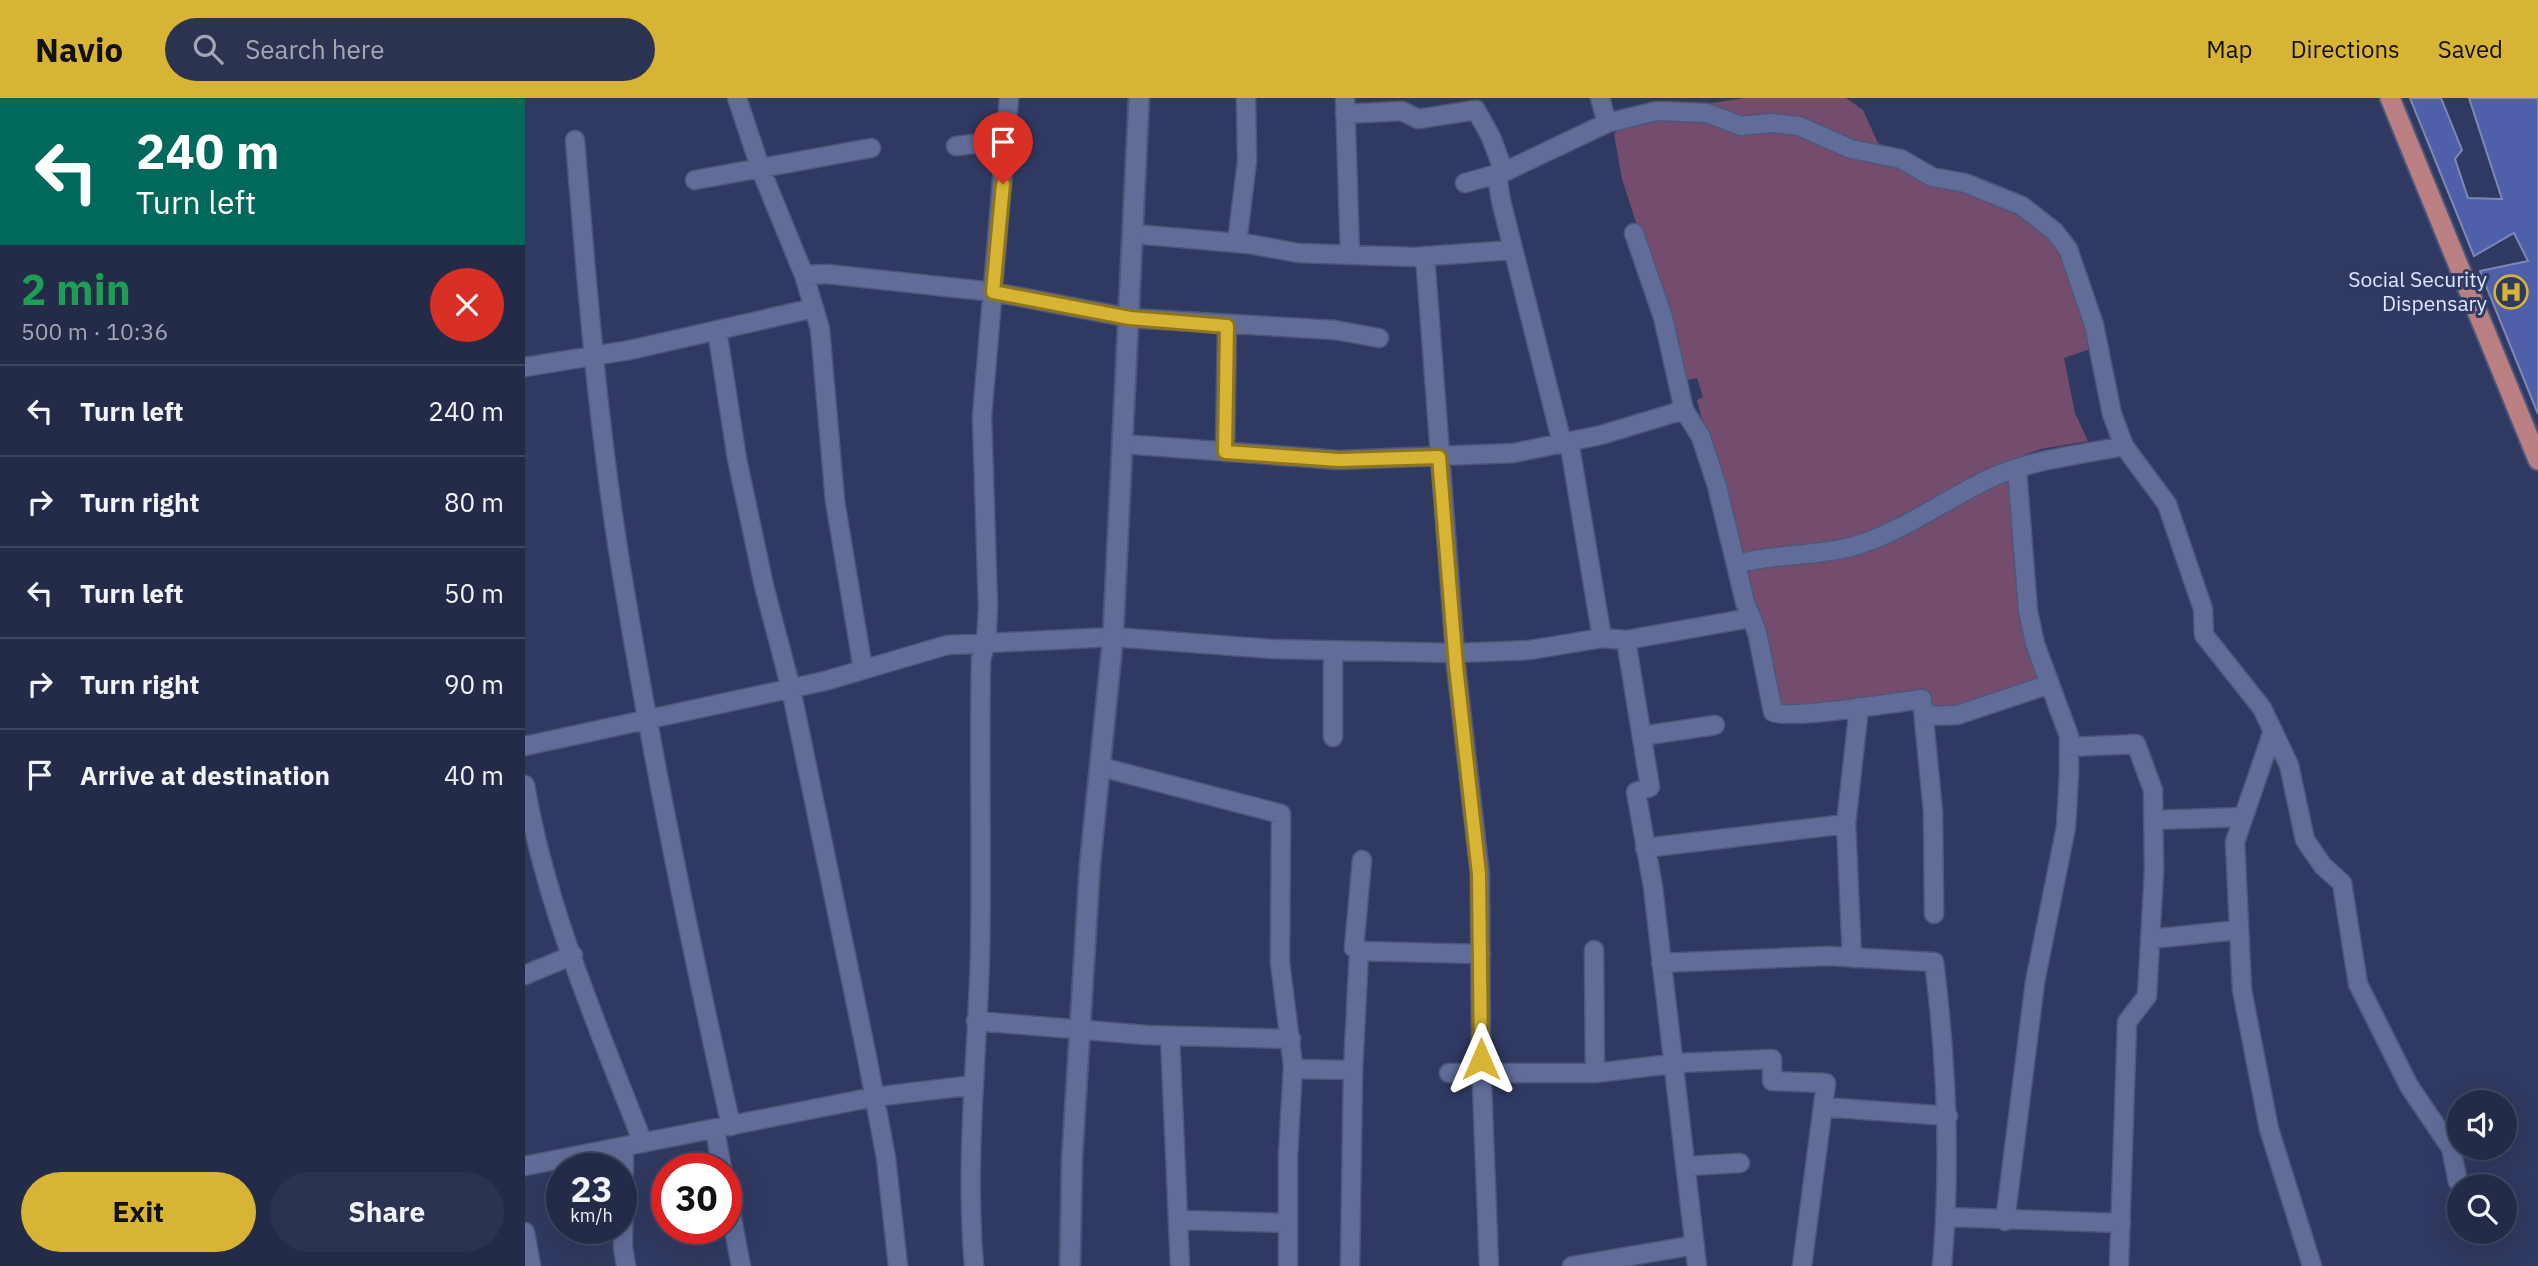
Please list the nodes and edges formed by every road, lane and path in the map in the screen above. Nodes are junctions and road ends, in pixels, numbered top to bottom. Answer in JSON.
{"nodes":[{"id":1,"x":737,"y":98,"type":"edge"},
{"id":2,"x":1009,"y":98,"type":"edge"},
{"id":3,"x":1139,"y":98,"type":"edge"},
{"id":4,"x":1246,"y":98,"type":"edge"},
{"id":5,"x":1600,"y":98,"type":"edge"},
{"id":6,"x":2390,"y":98,"type":"edge"},
{"id":7,"x":1345,"y":106,"type":"edge"},
{"id":8,"x":1607,"y":123,"type":"junction"},
{"id":9,"x":575,"y":140,"type":"dead end"},
{"id":10,"x":1007,"y":141,"type":"junction"},
{"id":11,"x":956,"y":146,"type":"dead end"},
{"id":12,"x":871,"y":148,"type":"dead end"},
{"id":13,"x":759,"y":167,"type":"junction"},
{"id":14,"x":1500,"y":173,"type":"junction"},
{"id":15,"x":695,"y":180,"type":"dead end"},
{"id":16,"x":1465,"y":183,"type":"dead end"},
{"id":17,"x":1634,"y":233,"type":"dead end"},
{"id":18,"x":1134,"y":234,"type":"junction"},
{"id":19,"x":1237,"y":243,"type":"junction"},
{"id":20,"x":1513,"y":250,"type":"junction"},
{"id":21,"x":1350,"y":254,"type":"junction"},
{"id":22,"x":1425,"y":256,"type":"junction"},
{"id":23,"x":804,"y":275,"type":"junction"},
{"id":24,"x":993,"y":292,"type":"junction"},
{"id":25,"x":814,"y":308,"type":"junction"},
{"id":26,"x":1130,"y":318,"type":"junction"},
{"id":27,"x":1227,"y":326,"type":"junction"},
{"id":28,"x":717,"y":330,"type":"junction"},
{"id":29,"x":1380,"y":338,"type":"dead end"},
{"id":30,"x":593,"y":356,"type":"junction"},
{"id":31,"x":525,"y":367,"type":"edge"},
{"id":32,"x":1684,"y":410,"type":"junction"},
{"id":33,"x":1566,"y":442,"type":"junction"},
{"id":34,"x":1122,"y":444,"type":"junction"},
{"id":35,"x":2124,"y":446,"type":"junction"},
{"id":36,"x":1225,"y":452,"type":"junction"},
{"id":37,"x":1439,"y":457,"type":"junction"},
{"id":38,"x":2538,"y":460,"type":"edge"},
{"id":39,"x":2017,"y":470,"type":"junction"},
{"id":40,"x":1737,"y":564,"type":"junction"},
{"id":41,"x":1750,"y":618,"type":"junction"},
{"id":42,"x":1113,"y":637,"type":"junction"},
{"id":43,"x":1602,"y":638,"type":"junction"},
{"id":44,"x":1626,"y":639,"type":"junction"},
{"id":45,"x":986,"y":644,"type":"junction"},
{"id":46,"x":1333,"y":651,"type":"junction"},
{"id":47,"x":1455,"y":653,"type":"junction"},
{"id":48,"x":863,"y":669,"type":"junction"},
{"id":49,"x":2050,"y":684,"type":"junction"},
{"id":50,"x":790,"y":689,"type":"junction"},
{"id":51,"x":1859,"y":707,"type":"junction"},
{"id":52,"x":1924,"y":716,"type":"junction"},
{"id":53,"x":649,"y":720,"type":"junction"},
{"id":54,"x":1714,"y":725,"type":"dead end"},
{"id":55,"x":2273,"y":731,"type":"junction"},
{"id":56,"x":1642,"y":736,"type":"junction"},
{"id":57,"x":1333,"y":737,"type":"dead end"},
{"id":58,"x":525,"y":746,"type":"edge"},
{"id":59,"x":2069,"y":747,"type":"junction"},
{"id":60,"x":1101,"y":767,"type":"junction"},
{"id":61,"x":525,"y":785,"type":"edge"},
{"id":62,"x":2243,"y":817,"type":"junction"},
{"id":63,"x":2154,"y":820,"type":"junction"},
{"id":64,"x":1846,"y":824,"type":"junction"},
{"id":65,"x":1645,"y":848,"type":"junction"},
{"id":66,"x":533,"y":852,"type":"edge"},
{"id":67,"x":1362,"y":860,"type":"dead end"},
{"id":68,"x":1934,"y":914,"type":"dead end"},
{"id":69,"x":2238,"y":930,"type":"junction"},
{"id":70,"x":2150,"y":939,"type":"junction"},
{"id":71,"x":1594,"y":950,"type":"dead end"},
{"id":72,"x":1359,"y":951,"type":"junction"},
{"id":73,"x":1481,"y":954,"type":"junction"},
{"id":74,"x":573,"y":955,"type":"junction"},
{"id":75,"x":1852,"y":958,"type":"junction"},
{"id":76,"x":1661,"y":963,"type":"junction"},
{"id":77,"x":525,"y":975,"type":"edge"},
{"id":78,"x":977,"y":1021,"type":"junction"},
{"id":79,"x":1081,"y":1028,"type":"junction"},
{"id":80,"x":1170,"y":1036,"type":"junction"},
{"id":81,"x":1291,"y":1039,"type":"junction"},
{"id":82,"x":1674,"y":1063,"type":"junction"},
{"id":83,"x":1293,"y":1069,"type":"junction"},
{"id":84,"x":1353,"y":1070,"type":"junction"},
{"id":85,"x":1449,"y":1073,"type":"dead end"},
{"id":86,"x":1482,"y":1073,"type":"junction"},
{"id":87,"x":1595,"y":1073,"type":"junction"},
{"id":88,"x":974,"y":1085,"type":"junction"},
{"id":89,"x":874,"y":1097,"type":"junction"},
{"id":90,"x":1823,"y":1107,"type":"junction"},
{"id":91,"x":1948,"y":1116,"type":"junction"},
{"id":92,"x":723,"y":1128,"type":"junction"},
{"id":93,"x":643,"y":1143,"type":"junction"},
{"id":94,"x":624,"y":1146,"type":"junction"},
{"id":95,"x":722,"y":1153,"type":"edge"},
{"id":96,"x":1740,"y":1163,"type":"dead end"},
{"id":97,"x":525,"y":1166,"type":"edge"},
{"id":98,"x":1686,"y":1166,"type":"junction"},
{"id":99,"x":2456,"y":1174,"type":"edge"},
{"id":100,"x":1946,"y":1217,"type":"junction"},
{"id":101,"x":1178,"y":1220,"type":"junction"},
{"id":102,"x":2005,"y":1221,"type":"junction"},
{"id":103,"x":1288,"y":1223,"type":"junction"},
{"id":104,"x":2121,"y":1223,"type":"junction"},
{"id":105,"x":525,"y":1232,"type":"edge"},
{"id":106,"x":737,"y":1244,"type":"edge"},
{"id":107,"x":1695,"y":1245,"type":"junction"},
{"id":108,"x":531,"y":1266,"type":"edge"},
{"id":109,"x":626,"y":1266,"type":"edge"},
{"id":110,"x":741,"y":1266,"type":"edge"},
{"id":111,"x":898,"y":1266,"type":"edge"},
{"id":112,"x":974,"y":1266,"type":"edge"},
{"id":113,"x":1070,"y":1266,"type":"edge"},
{"id":114,"x":1180,"y":1266,"type":"edge"},
{"id":115,"x":1288,"y":1266,"type":"edge"},
{"id":116,"x":1350,"y":1266,"type":"edge"},
{"id":117,"x":1489,"y":1266,"type":"edge"},
{"id":118,"x":1572,"y":1266,"type":"edge"},
{"id":119,"x":1697,"y":1266,"type":"edge"},
{"id":120,"x":1803,"y":1266,"type":"edge"},
{"id":121,"x":1942,"y":1266,"type":"edge"},
{"id":122,"x":2119,"y":1266,"type":"edge"},
{"id":123,"x":2312,"y":1266,"type":"edge"}],
"edges":[{"from":1,"to":13,"type":"street"},
{"from":2,"to":10,"type":"street"},
{"from":3,"to":18,"type":"street"},
{"from":4,"to":19,"type":"street"},
{"from":5,"to":8,"type":"street"},
{"from":6,"to":38,"type":"main road"},
{"from":7,"to":14,"type":"street"},
{"from":7,"to":21,"type":"street"},
{"from":8,"to":14,"type":"street"},
{"from":8,"to":35,"type":"street"},
{"from":9,"to":30,"type":"street"},
{"from":10,"to":11,"type":"street"},
{"from":10,"to":24,"type":"street"},
{"from":12,"to":13,"type":"street"},
{"from":13,"to":15,"type":"street"},
{"from":13,"to":23,"type":"street"},
{"from":14,"to":16,"type":"street"},
{"from":14,"to":20,"type":"street"},
{"from":17,"to":32,"type":"street"},
{"from":18,"to":19,"type":"street"},
{"from":18,"to":26,"type":"street"},
{"from":19,"to":21,"type":"street"},
{"from":20,"to":22,"type":"street"},
{"from":20,"to":33,"type":"street"},
{"from":21,"to":22,"type":"street"},
{"from":22,"to":37,"type":"street"},
{"from":23,"to":24,"type":"street"},
{"from":23,"to":25,"type":"street"},
{"from":24,"to":26,"type":"street"},
{"from":24,"to":45,"type":"street"},
{"from":25,"to":28,"type":"street"},
{"from":25,"to":48,"type":"street"},
{"from":26,"to":27,"type":"street"},
{"from":26,"to":34,"type":"street"},
{"from":27,"to":29,"type":"street"},
{"from":27,"to":36,"type":"street"},
{"from":28,"to":30,"type":"street"},
{"from":28,"to":50,"type":"street"},
{"from":30,"to":31,"type":"street"},
{"from":30,"to":53,"type":"street"},
{"from":32,"to":33,"type":"street"},
{"from":32,"to":40,"type":"street"},
{"from":33,"to":37,"type":"street"},
{"from":33,"to":43,"type":"street"},
{"from":34,"to":36,"type":"street"},
{"from":34,"to":42,"type":"street"},
{"from":35,"to":39,"type":"street"},
{"from":35,"to":55,"type":"street"},
{"from":36,"to":37,"type":"street"},
{"from":37,"to":47,"type":"street"},
{"from":39,"to":40,"type":"street"},
{"from":39,"to":49,"type":"street"},
{"from":40,"to":41,"type":"street"},
{"from":41,"to":44,"type":"street"},
{"from":41,"to":51,"type":"street"},
{"from":42,"to":45,"type":"street"},
{"from":42,"to":46,"type":"street"},
{"from":42,"to":60,"type":"street"},
{"from":43,"to":44,"type":"street"},
{"from":43,"to":47,"type":"street"},
{"from":44,"to":56,"type":"street"},
{"from":45,"to":48,"type":"street"},
{"from":45,"to":78,"type":"street"},
{"from":46,"to":47,"type":"street"},
{"from":46,"to":57,"type":"street"},
{"from":47,"to":73,"type":"street"},
{"from":48,"to":50,"type":"street"},
{"from":49,"to":52,"type":"street"},
{"from":49,"to":59,"type":"street"},
{"from":50,"to":53,"type":"street"},
{"from":50,"to":89,"type":"street"},
{"from":51,"to":52,"type":"street"},
{"from":51,"to":64,"type":"street"},
{"from":52,"to":68,"type":"street"},
{"from":53,"to":58,"type":"street"},
{"from":53,"to":92,"type":"street"},
{"from":54,"to":56,"type":"street"},
{"from":55,"to":62,"type":"street"},
{"from":55,"to":99,"type":"street"},
{"from":56,"to":65,"type":"street"},
{"from":59,"to":63,"type":"street"},
{"from":59,"to":102,"type":"street"},
{"from":60,"to":79,"type":"street"},
{"from":60,"to":81,"type":"street"},
{"from":61,"to":66,"type":"street"},
{"from":62,"to":63,"type":"street"},
{"from":62,"to":69,"type":"street"},
{"from":63,"to":70,"type":"street"},
{"from":64,"to":65,"type":"street"},
{"from":64,"to":75,"type":"street"},
{"from":65,"to":76,"type":"street"},
{"from":66,"to":74,"type":"street"},
{"from":67,"to":72,"type":"street"},
{"from":69,"to":70,"type":"street"},
{"from":69,"to":123,"type":"street"},
{"from":70,"to":104,"type":"street"},
{"from":71,"to":87,"type":"street"},
{"from":72,"to":73,"type":"street"},
{"from":72,"to":84,"type":"street"},
{"from":73,"to":86,"type":"street"},
{"from":74,"to":77,"type":"street"},
{"from":74,"to":93,"type":"street"},
{"from":75,"to":76,"type":"street"},
{"from":75,"to":91,"type":"street"},
{"from":76,"to":82,"type":"street"},
{"from":78,"to":79,"type":"street"},
{"from":78,"to":88,"type":"street"},
{"from":79,"to":80,"type":"street"},
{"from":79,"to":113,"type":"street"},
{"from":80,"to":81,"type":"street"},
{"from":80,"to":101,"type":"street"},
{"from":81,"to":83,"type":"street"},
{"from":82,"to":87,"type":"street"},
{"from":82,"to":90,"type":"street"},
{"from":82,"to":98,"type":"street"},
{"from":83,"to":84,"type":"street"},
{"from":83,"to":103,"type":"street"},
{"from":84,"to":116,"type":"street"},
{"from":85,"to":86,"type":"street"},
{"from":86,"to":87,"type":"street"},
{"from":86,"to":117,"type":"street"},
{"from":88,"to":89,"type":"street"},
{"from":88,"to":112,"type":"street"},
{"from":89,"to":92,"type":"street"},
{"from":89,"to":111,"type":"street"},
{"from":90,"to":91,"type":"street"},
{"from":90,"to":120,"type":"street"},
{"from":91,"to":100,"type":"street"},
{"from":92,"to":93,"type":"street"},
{"from":92,"to":95,"type":"street"},
{"from":93,"to":94,"type":"street"},
{"from":94,"to":97,"type":"street"},
{"from":94,"to":109,"type":"street"},
{"from":96,"to":98,"type":"street"},
{"from":98,"to":107,"type":"street"},
{"from":100,"to":102,"type":"street"},
{"from":100,"to":121,"type":"street"},
{"from":101,"to":103,"type":"street"},
{"from":101,"to":114,"type":"street"},
{"from":102,"to":104,"type":"street"},
{"from":103,"to":115,"type":"street"},
{"from":104,"to":122,"type":"street"},
{"from":105,"to":108,"type":"street"},
{"from":106,"to":110,"type":"street"},
{"from":107,"to":118,"type":"street"},
{"from":107,"to":119,"type":"street"}]}
